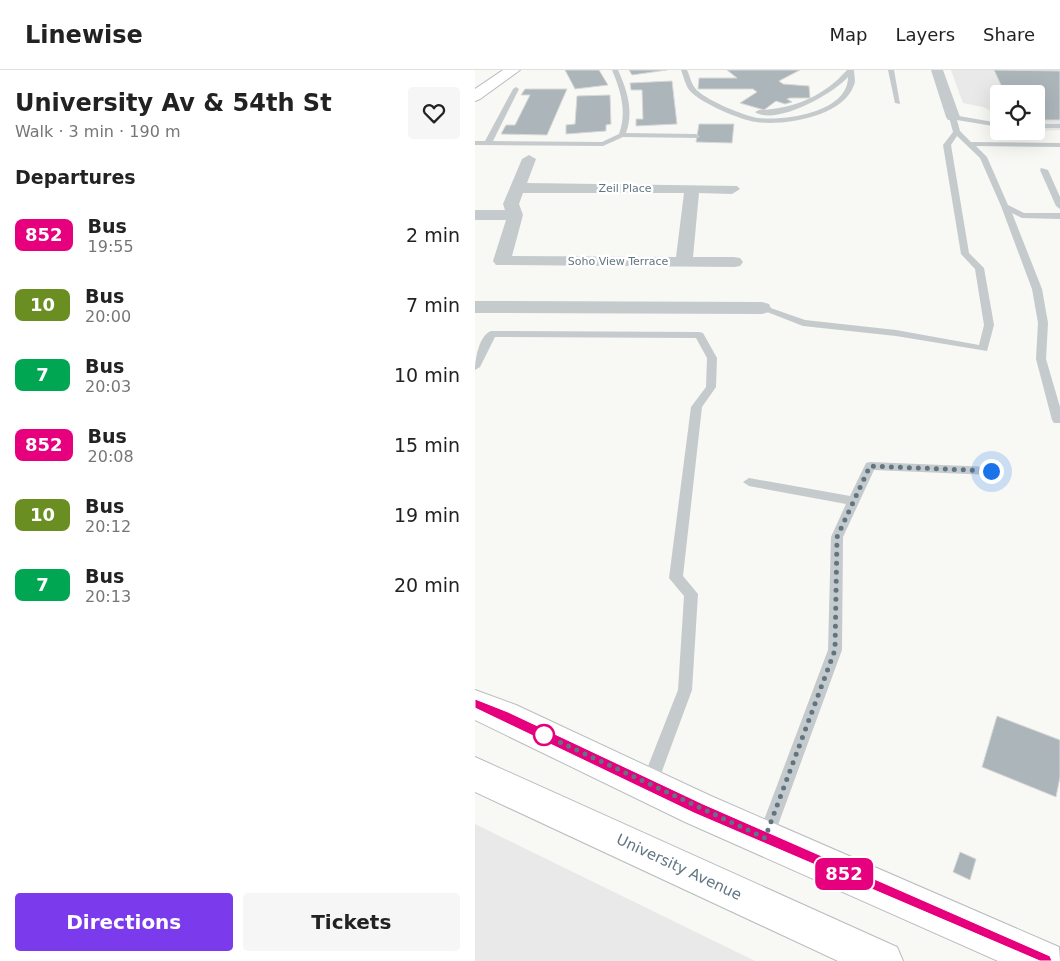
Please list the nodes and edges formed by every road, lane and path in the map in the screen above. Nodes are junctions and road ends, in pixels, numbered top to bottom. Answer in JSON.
{"nodes":[{"id":1,"x":487,"y":70,"type":"edge"},
{"id":2,"x":513,"y":70,"type":"edge"},
{"id":3,"x":615,"y":70,"type":"edge"},
{"id":4,"x":684,"y":70,"type":"edge"},
{"id":5,"x":851,"y":70,"type":"edge"},
{"id":6,"x":891,"y":70,"type":"edge"},
{"id":7,"x":937,"y":70,"type":"edge"},
{"id":8,"x":475,"y":90,"type":"edge"},
{"id":9,"x":516,"y":90,"type":"dead end"},
{"id":10,"x":475,"y":96,"type":"edge"},
{"id":11,"x":898,"y":103,"type":"dead end"},
{"id":12,"x":731,"y":111,"type":"junction"},
{"id":13,"x":953,"y":117,"type":"junction"},
{"id":14,"x":990,"y":123,"type":"edge"},
{"id":15,"x":1045,"y":126,"type":"edge"},
{"id":16,"x":1060,"y":126,"type":"edge"},
{"id":17,"x":957,"y":132,"type":"junction"},
{"id":18,"x":622,"y":135,"type":"junction"},
{"id":19,"x":696,"y":136,"type":"dead end"},
{"id":20,"x":475,"y":143,"type":"edge"},
{"id":21,"x":488,"y":143,"type":"junction"},
{"id":22,"x":969,"y":144,"type":"junction"},
{"id":23,"x":1060,"y":145,"type":"edge"},
{"id":24,"x":529,"y":158,"type":"dead end"},
{"id":25,"x":1044,"y":170,"type":"dead end"},
{"id":26,"x":517,"y":188,"type":"junction"},
{"id":27,"x":692,"y":189,"type":"junction"},
{"id":28,"x":732,"y":189,"type":"dead end"},
{"id":29,"x":1005,"y":206,"type":"junction"},
{"id":30,"x":1060,"y":206,"type":"edge"},
{"id":31,"x":475,"y":215,"type":"edge"},
{"id":32,"x":515,"y":215,"type":"junction"},
{"id":33,"x":1060,"y":216,"type":"edge"},
{"id":34,"x":684,"y":261,"type":"junction"},
{"id":35,"x":734,"y":262,"type":"dead end"},
{"id":36,"x":475,"y":307,"type":"edge"},
{"id":37,"x":762,"y":308,"type":"joint"},
{"id":38,"x":475,"y":367,"type":"edge"},
{"id":39,"x":1058,"y":420,"type":"dead end"},
{"id":40,"x":991,"y":471,"type":"dead end"},
{"id":41,"x":749,"y":482,"type":"dead end"},
{"id":42,"x":854,"y":501,"type":"junction"},
{"id":43,"x":475,"y":704,"type":"edge"},
{"id":44,"x":475,"y":774,"type":"edge"},
{"id":45,"x":649,"y":785,"type":"junction"},
{"id":46,"x":765,"y":838,"type":"junction"},
{"id":47,"x":879,"y":960,"type":"edge"},
{"id":48,"x":1045,"y":961,"type":"edge"}],
"edges":[{"from":1,"to":8,"type":"main road"},
{"from":2,"to":10,"type":"main road"},
{"from":3,"to":18,"type":"lane"},
{"from":4,"to":12,"type":"lane"},
{"from":5,"to":12,"type":"lane"},
{"from":5,"to":12,"type":"lane"},
{"from":6,"to":11,"type":"lane"},
{"from":7,"to":13,"type":"street"},
{"from":9,"to":21,"type":"lane"},
{"from":13,"to":14,"type":"lane"},
{"from":13,"to":17,"type":"lane"},
{"from":15,"to":16,"type":"lane"},
{"from":17,"to":22,"type":"lane"},
{"from":17,"to":37,"type":"lane"},
{"from":18,"to":19,"type":"lane"},
{"from":18,"to":21,"type":"lane"},
{"from":20,"to":21,"type":"lane"},
{"from":22,"to":23,"type":"lane"},
{"from":22,"to":29,"type":"lane"},
{"from":24,"to":26,"type":"street"},
{"from":25,"to":30,"type":"lane"},
{"from":26,"to":27,"type":"street","name":"Zeil Place"},
{"from":26,"to":32,"type":"street"},
{"from":27,"to":28,"type":"street","name":"Zeil Place"},
{"from":27,"to":34,"type":"street"},
{"from":29,"to":33,"type":"lane"},
{"from":29,"to":39,"type":"lane"},
{"from":31,"to":32,"type":"street"},
{"from":32,"to":34,"type":"street","name":"Soho View Terrace"},
{"from":34,"to":35,"type":"street","name":"Soho View Terrace"},
{"from":36,"to":37,"type":"street"},
{"from":38,"to":45,"type":"lane"},
{"from":40,"to":42,"type":"lane"},
{"from":41,"to":42,"type":"lane"},
{"from":42,"to":46,"type":"lane"},
{"from":43,"to":45,"type":"main road"},
{"from":44,"to":47,"type":"main road","name":"University Avenue"},
{"from":45,"to":46,"type":"main road"},
{"from":46,"to":48,"type":"main road"}]}
